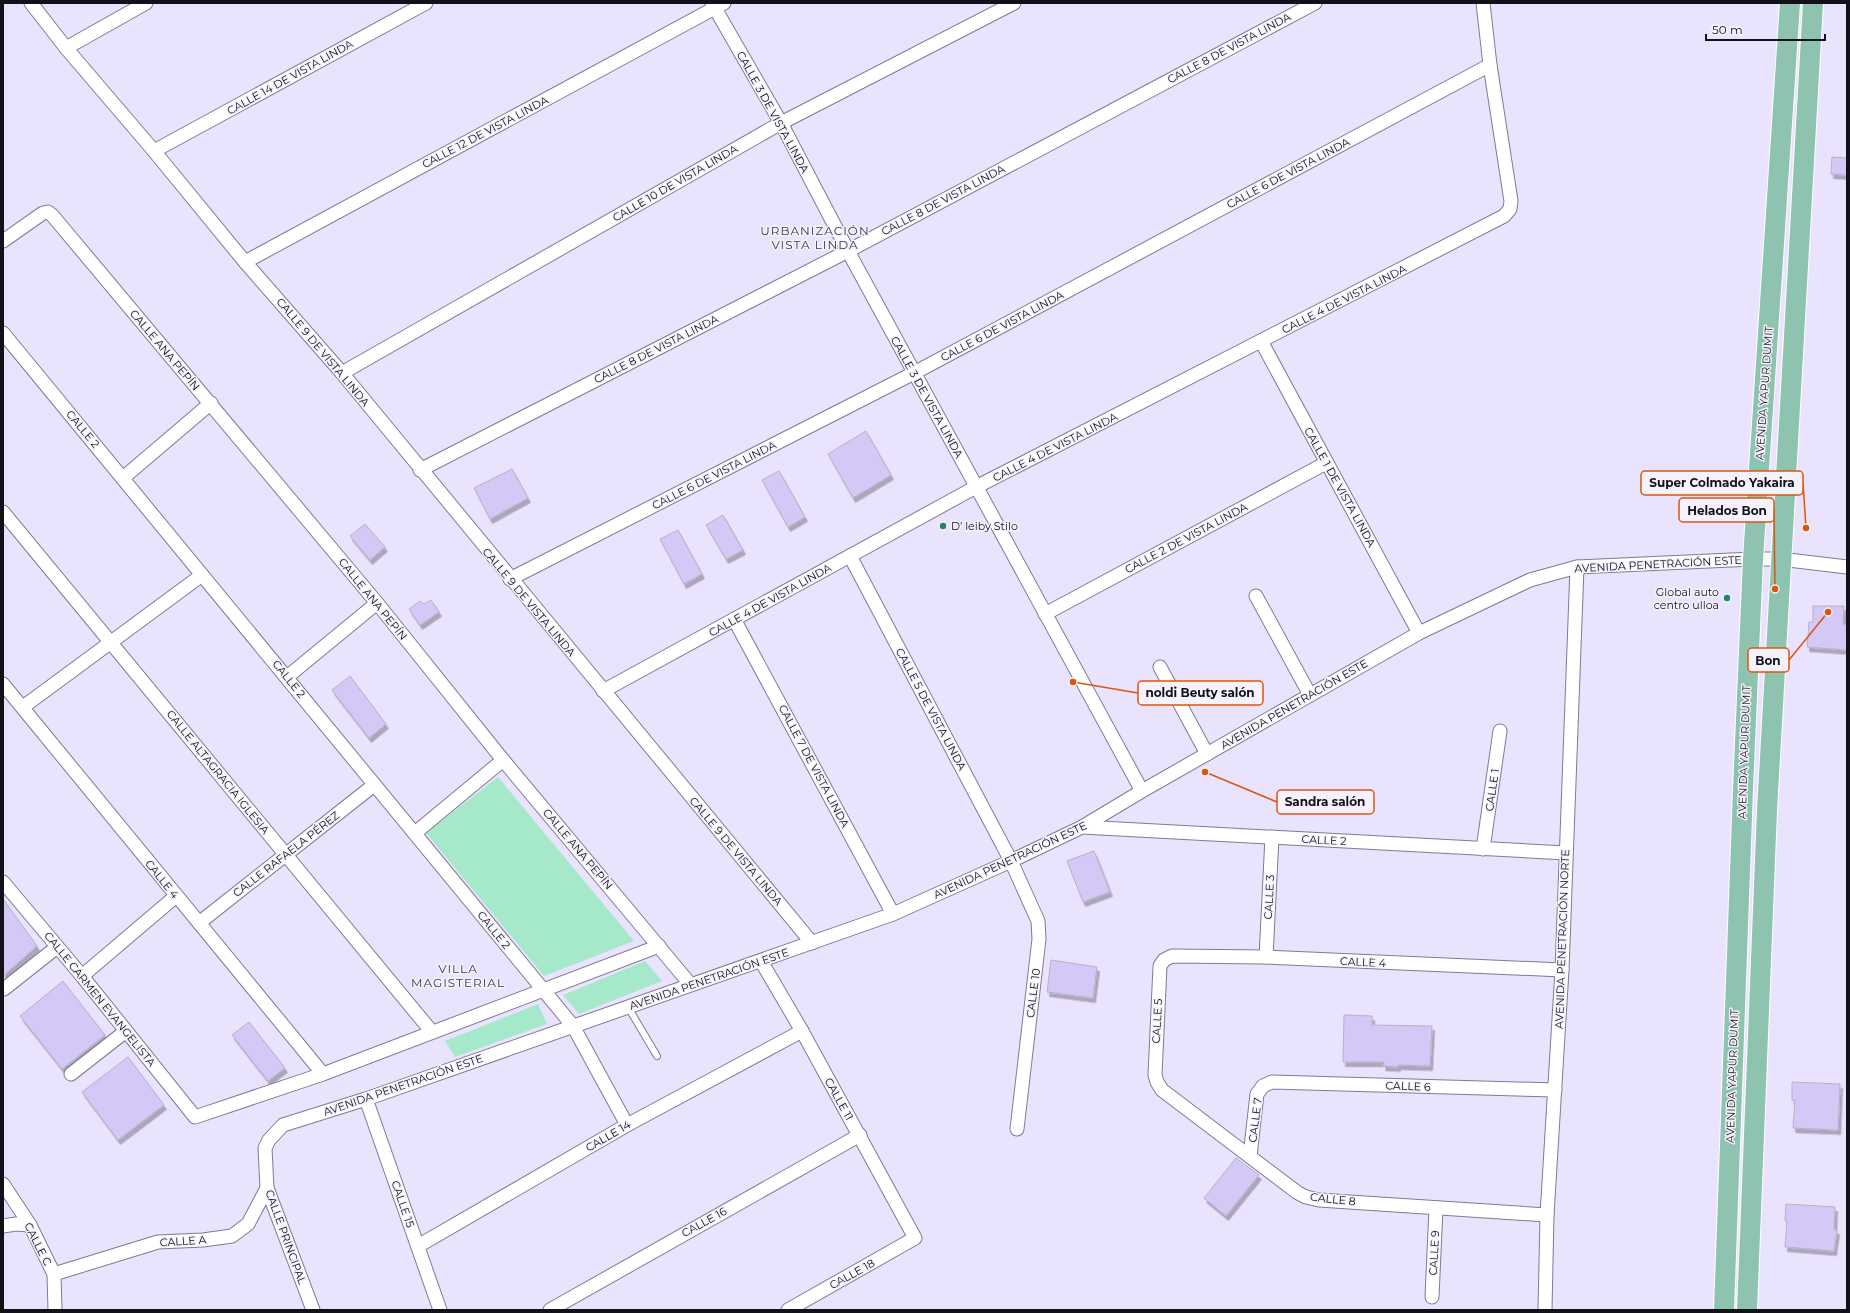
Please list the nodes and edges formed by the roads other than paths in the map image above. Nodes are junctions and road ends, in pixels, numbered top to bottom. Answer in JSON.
{"nodes":[{"id":1,"x":31,"y":3,"type":"edge"},
{"id":2,"x":146,"y":3,"type":"edge"},
{"id":3,"x":426,"y":3,"type":"edge"},
{"id":4,"x":1014,"y":3,"type":"edge"},
{"id":5,"x":1315,"y":3,"type":"edge"},
{"id":6,"x":1483,"y":3,"type":"edge"},
{"id":7,"x":1790,"y":3,"type":"edge"},
{"id":8,"x":1813,"y":3,"type":"edge"},
{"id":9,"x":717,"y":5,"type":"edge"},
{"id":10,"x":66,"y":48,"type":"junction"},
{"id":11,"x":1490,"y":65,"type":"junction"},
{"id":12,"x":781,"y":123,"type":"junction"},
{"id":13,"x":154,"y":151,"type":"junction"},
{"id":14,"x":3,"y":241,"type":"edge"},
{"id":15,"x":848,"y":251,"type":"junction"},
{"id":16,"x":245,"y":262,"type":"junction"},
{"id":17,"x":3,"y":333,"type":"edge"},
{"id":18,"x":1261,"y":341,"type":"junction"},
{"id":19,"x":914,"y":372,"type":"junction"},
{"id":20,"x":342,"y":373,"type":"junction"},
{"id":21,"x":211,"y":404,"type":"junction"},
{"id":22,"x":1326,"y":463,"type":"junction"},
{"id":23,"x":420,"y":470,"type":"junction"},
{"id":24,"x":123,"y":478,"type":"junction"},
{"id":25,"x":976,"y":487,"type":"junction"},
{"id":26,"x":3,"y":512,"type":"edge"},
{"id":27,"x":850,"y":556,"type":"junction"},
{"id":28,"x":1753,"y":558,"type":"junction"},
{"id":29,"x":1780,"y":559,"type":"junction"},
{"id":30,"x":1847,"y":566,"type":"edge"},
{"id":31,"x":1577,"y":567,"type":"junction"},
{"id":32,"x":202,"y":575,"type":"junction"},
{"id":33,"x":510,"y":579,"type":"junction"},
{"id":34,"x":1256,"y":596,"type":"dead end"},
{"id":35,"x":377,"y":603,"type":"junction"},
{"id":36,"x":1045,"y":614,"type":"junction"},
{"id":37,"x":734,"y":619,"type":"junction"},
{"id":38,"x":1419,"y":633,"type":"junction"},
{"id":39,"x":112,"y":643,"type":"junction"},
{"id":40,"x":1160,"y":667,"type":"dead end"},
{"id":41,"x":287,"y":677,"type":"junction"},
{"id":42,"x":5,"y":691,"type":"edge"},
{"id":43,"x":603,"y":691,"type":"junction"},
{"id":44,"x":1310,"y":695,"type":"junction"},
{"id":45,"x":24,"y":707,"type":"junction"},
{"id":46,"x":1500,"y":731,"type":"dead end"},
{"id":47,"x":1207,"y":754,"type":"junction"},
{"id":48,"x":503,"y":760,"type":"junction"},
{"id":49,"x":374,"y":785,"type":"junction"},
{"id":50,"x":1142,"y":791,"type":"junction"},
{"id":51,"x":1082,"y":826,"type":"junction"},
{"id":52,"x":415,"y":833,"type":"junction"},
{"id":53,"x":1272,"y":837,"type":"junction"},
{"id":54,"x":1483,"y":849,"type":"junction"},
{"id":55,"x":1566,"y":853,"type":"junction"},
{"id":56,"x":286,"y":855,"type":"junction"},
{"id":57,"x":1011,"y":862,"type":"junction"},
{"id":58,"x":3,"y":882,"type":"edge"},
{"id":59,"x":176,"y":896,"type":"junction"},
{"id":60,"x":893,"y":914,"type":"junction"},
{"id":61,"x":199,"y":923,"type":"junction"},
{"id":62,"x":812,"y":943,"type":"junction"},
{"id":63,"x":659,"y":946,"type":"junction"},
{"id":64,"x":57,"y":947,"type":"junction"},
{"id":65,"x":1266,"y":957,"type":"junction"},
{"id":66,"x":1164,"y":960,"type":"joint"},
{"id":67,"x":761,"y":961,"type":"junction"},
{"id":68,"x":1562,"y":970,"type":"junction"},
{"id":69,"x":82,"y":976,"type":"junction"},
{"id":70,"x":690,"y":984,"type":"junction"},
{"id":71,"x":4,"y":989,"type":"edge"},
{"id":72,"x":544,"y":990,"type":"junction"},
{"id":73,"x":628,"y":1007,"type":"junction"},
{"id":74,"x":574,"y":1026,"type":"junction"},
{"id":75,"x":126,"y":1031,"type":"junction"},
{"id":76,"x":802,"y":1031,"type":"junction"},
{"id":77,"x":432,"y":1032,"type":"junction"},
{"id":78,"x":657,"y":1056,"type":"dead end"},
{"id":79,"x":71,"y":1074,"type":"dead end"},
{"id":80,"x":322,"y":1074,"type":"junction"},
{"id":81,"x":1157,"y":1082,"type":"joint"},
{"id":82,"x":1263,"y":1086,"type":"joint"},
{"id":83,"x":1555,"y":1090,"type":"junction"},
{"id":84,"x":366,"y":1099,"type":"junction"},
{"id":85,"x":627,"y":1125,"type":"junction"},
{"id":86,"x":1017,"y":1129,"type":"dead end"},
{"id":87,"x":860,"y":1135,"type":"junction"},
{"id":88,"x":269,"y":1140,"type":"joint"},
{"id":89,"x":1250,"y":1156,"type":"junction"},
{"id":90,"x":3,"y":1184,"type":"edge"},
{"id":91,"x":268,"y":1188,"type":"junction"},
{"id":92,"x":1436,"y":1208,"type":"junction"},
{"id":93,"x":1547,"y":1215,"type":"junction"},
{"id":94,"x":30,"y":1225,"type":"junction"},
{"id":95,"x":3,"y":1226,"type":"edge"},
{"id":96,"x":915,"y":1238,"type":"joint"},
{"id":97,"x":418,"y":1246,"type":"junction"},
{"id":98,"x":54,"y":1274,"type":"junction"},
{"id":99,"x":1432,"y":1297,"type":"dead end"},
{"id":100,"x":55,"y":1310,"type":"edge"},
{"id":101,"x":313,"y":1310,"type":"edge"},
{"id":102,"x":440,"y":1310,"type":"edge"},
{"id":103,"x":550,"y":1310,"type":"edge"},
{"id":104,"x":788,"y":1310,"type":"edge"},
{"id":105,"x":1545,"y":1310,"type":"edge"},
{"id":106,"x":1724,"y":1310,"type":"edge"},
{"id":107,"x":1748,"y":1310,"type":"edge"}],
"edges":[{"from":1,"to":10,"type":"street","name":"CALLE 9 DE VISTA LINDA"},
{"from":2,"to":10,"type":"street"},
{"from":3,"to":13,"type":"street","name":"CALLE 14 DE VISTA LINDA"},
{"from":4,"to":12,"type":"street","name":"CALLE 10 DE VISTA LINDA"},
{"from":5,"to":15,"type":"street","name":"CALLE 8 DE VISTA LINDA"},
{"from":6,"to":11,"type":"street"},
{"from":7,"to":28,"type":"main road","name":"AVENIDA YAPUR DUMIT"},
{"from":8,"to":29,"type":"main road"},
{"from":9,"to":12,"type":"street","name":"CALLE 3 DE VISTA LINDA"},
{"from":9,"to":16,"type":"street","name":"CALLE 12 DE VISTA LINDA"},
{"from":10,"to":13,"type":"street","name":"CALLE 9 DE VISTA LINDA"},
{"from":11,"to":18,"type":"street","name":"CALLE 4 DE VISTA LINDA"},
{"from":11,"to":19,"type":"street","name":"CALLE 6 DE VISTA LINDA"},
{"from":12,"to":15,"type":"street","name":"CALLE 3 DE VISTA LINDA"},
{"from":12,"to":20,"type":"street","name":"CALLE 10 DE VISTA LINDA"},
{"from":13,"to":16,"type":"street","name":"CALLE 9 DE VISTA LINDA"},
{"from":14,"to":21,"type":"street","name":"CALLE ANA PEPÍN"},
{"from":15,"to":19,"type":"street","name":"CALLE 3 DE VISTA LINDA"},
{"from":15,"to":23,"type":"street","name":"CALLE 8 DE VISTA LINDA"},
{"from":16,"to":20,"type":"street","name":"CALLE 9 DE VISTA LINDA"},
{"from":17,"to":24,"type":"street","name":"CALLE 2"},
{"from":18,"to":22,"type":"street","name":"CALLE 1 DE VISTA LINDA"},
{"from":18,"to":25,"type":"street","name":"CALLE 4 DE VISTA LINDA"},
{"from":19,"to":25,"type":"street","name":"CALLE 3 DE VISTA LINDA"},
{"from":19,"to":33,"type":"street","name":"CALLE 6 DE VISTA LINDA"},
{"from":20,"to":23,"type":"street","name":"CALLE 9 DE VISTA LINDA"},
{"from":21,"to":24,"type":"street"},
{"from":21,"to":35,"type":"street","name":"CALLE ANA PEPÍN"},
{"from":22,"to":36,"type":"street","name":"CALLE 2 DE VISTA LINDA"},
{"from":22,"to":38,"type":"street","name":"CALLE 1 DE VISTA LINDA"},
{"from":23,"to":33,"type":"street","name":"CALLE 9 DE VISTA LINDA"},
{"from":24,"to":32,"type":"street","name":"CALLE 2"},
{"from":25,"to":27,"type":"street","name":"CALLE 4 DE VISTA LINDA"},
{"from":25,"to":36,"type":"street","name":"CALLE 3 DE VISTA LINDA"},
{"from":26,"to":39,"type":"street","name":"CALLE ALTAGRACIA IGLESIA"},
{"from":27,"to":37,"type":"street","name":"CALLE 4 DE VISTA LINDA"},
{"from":27,"to":57,"type":"street","name":"CALLE 5 DE VISTA LINDA"},
{"from":28,"to":29,"type":"street","name":"AVENIDA PENETRACIÓN ESTE"},
{"from":28,"to":31,"type":"street","name":"AVENIDA PENETRACIÓN ESTE"},
{"from":28,"to":106,"type":"main road","name":"AVENIDA YAPUR DUMIT"},
{"from":29,"to":30,"type":"street","name":"AVENIDA PENETRACIÓN ESTE"},
{"from":29,"to":107,"type":"main road"},
{"from":31,"to":38,"type":"street","name":"AVENIDA PENETRACIÓN ESTE"},
{"from":31,"to":55,"type":"street","name":"AVENIDA PENETRACIÓN NORTE"},
{"from":32,"to":39,"type":"street"},
{"from":32,"to":41,"type":"street","name":"CALLE 2"},
{"from":33,"to":43,"type":"street","name":"CALLE 9 DE VISTA LINDA"},
{"from":34,"to":44,"type":"street"},
{"from":35,"to":41,"type":"street"},
{"from":35,"to":48,"type":"street","name":"CALLE ANA PEPÍN"},
{"from":36,"to":50,"type":"street","name":"CALLE 3 DE VISTA LINDA"},
{"from":37,"to":43,"type":"street","name":"CALLE 4 DE VISTA LINDA"},
{"from":37,"to":60,"type":"street","name":"CALLE 7 DE VISTA LINDA"},
{"from":38,"to":44,"type":"street","name":"AVENIDA PENETRACIÓN ESTE"},
{"from":39,"to":45,"type":"street"},
{"from":39,"to":56,"type":"street","name":"CALLE ALTAGRACIA IGLESIA"},
{"from":40,"to":47,"type":"street"},
{"from":41,"to":49,"type":"street","name":"CALLE 2"},
{"from":42,"to":45,"type":"street","name":"CALLE 4"},
{"from":43,"to":62,"type":"street","name":"CALLE 9 DE VISTA LINDA"},
{"from":44,"to":47,"type":"street","name":"AVENIDA PENETRACIÓN ESTE"},
{"from":45,"to":59,"type":"street","name":"CALLE 4"},
{"from":46,"to":54,"type":"street","name":"CALLE 1"},
{"from":47,"to":50,"type":"street","name":"AVENIDA PENETRACIÓN ESTE"},
{"from":48,"to":52,"type":"street"},
{"from":48,"to":63,"type":"street","name":"CALLE ANA PEPÍN"},
{"from":49,"to":52,"type":"street","name":"CALLE 2"},
{"from":49,"to":56,"type":"street","name":"CALLE RAFAELA PÉREZ"},
{"from":50,"to":51,"type":"street","name":"AVENIDA PENETRACIÓN ESTE"},
{"from":51,"to":53,"type":"street","name":"CALLE 2"},
{"from":51,"to":57,"type":"street","name":"AVENIDA PENETRACIÓN ESTE"},
{"from":52,"to":72,"type":"street","name":"CALLE 2"},
{"from":53,"to":54,"type":"street","name":"CALLE 2"},
{"from":53,"to":65,"type":"street","name":"CALLE 3"},
{"from":54,"to":55,"type":"street","name":"CALLE 2"},
{"from":55,"to":68,"type":"street","name":"AVENIDA PENETRACIÓN NORTE"},
{"from":56,"to":61,"type":"street","name":"CALLE RAFAELA PÉREZ"},
{"from":56,"to":77,"type":"street","name":"CALLE ALTAGRACIA IGLESIA"},
{"from":57,"to":60,"type":"street","name":"AVENIDA PENETRACIÓN ESTE"},
{"from":57,"to":86,"type":"street","name":"CALLE 10"},
{"from":58,"to":64,"type":"street","name":"CALLE CARMEN EVANGELISTA"},
{"from":59,"to":61,"type":"street","name":"CALLE 4"},
{"from":59,"to":69,"type":"street"},
{"from":60,"to":62,"type":"street","name":"AVENIDA PENETRACIÓN ESTE"},
{"from":61,"to":80,"type":"street","name":"CALLE 4"},
{"from":62,"to":67,"type":"street","name":"AVENIDA PENETRACIÓN ESTE"},
{"from":63,"to":70,"type":"street","name":"CALLE ANA PEPÍN"},
{"from":63,"to":72,"type":"street"},
{"from":64,"to":69,"type":"street","name":"CALLE CARMEN EVANGELISTA"},
{"from":64,"to":71,"type":"street"},
{"from":65,"to":66,"type":"street","name":"CALLE 4"},
{"from":65,"to":68,"type":"street","name":"CALLE 4"},
{"from":66,"to":81,"type":"street","name":"CALLE 5"},
{"from":67,"to":70,"type":"street","name":"AVENIDA PENETRACIÓN ESTE"},
{"from":67,"to":76,"type":"street","name":"CALLE 11"},
{"from":68,"to":83,"type":"street","name":"AVENIDA PENETRACIÓN NORTE"},
{"from":69,"to":75,"type":"street","name":"CALLE CARMEN EVANGELISTA"},
{"from":70,"to":73,"type":"street","name":"AVENIDA PENETRACIÓN ESTE"},
{"from":72,"to":74,"type":"street","name":"CALLE 2"},
{"from":72,"to":77,"type":"street"},
{"from":73,"to":74,"type":"street","name":"AVENIDA PENETRACIÓN ESTE"},
{"from":73,"to":78,"type":"lane"},
{"from":74,"to":84,"type":"street","name":"AVENIDA PENETRACIÓN ESTE"},
{"from":74,"to":85,"type":"street","name":"CALLE 2"},
{"from":75,"to":79,"type":"street"},
{"from":75,"to":80,"type":"street","name":"CALLE CARMEN EVANGELISTA"},
{"from":76,"to":85,"type":"street","name":"CALLE 14"},
{"from":76,"to":87,"type":"street","name":"CALLE 11"},
{"from":77,"to":80,"type":"street"},
{"from":81,"to":89,"type":"street","name":"CALLE 8"},
{"from":82,"to":83,"type":"street","name":"CALLE 6"},
{"from":82,"to":89,"type":"street","name":"CALLE 7"},
{"from":83,"to":93,"type":"street","name":"AVENIDA PENETRACIÓN NORTE"},
{"from":84,"to":88,"type":"street","name":"AVENIDA PENETRACIÓN ESTE"},
{"from":84,"to":97,"type":"street","name":"CALLE 15"},
{"from":85,"to":97,"type":"street","name":"CALLE 14"},
{"from":87,"to":96,"type":"street","name":"CALLE 11"},
{"from":87,"to":103,"type":"street","name":"CALLE 16"},
{"from":88,"to":91,"type":"street","name":"CALLE PRINCIPAL"},
{"from":89,"to":92,"type":"street","name":"CALLE 8"},
{"from":90,"to":94,"type":"street","name":"CALLE C"},
{"from":91,"to":98,"type":"street","name":"CALLE A"},
{"from":91,"to":101,"type":"street","name":"CALLE PRINCIPAL"},
{"from":92,"to":93,"type":"street","name":"CALLE 8"},
{"from":92,"to":99,"type":"street","name":"CALLE 9"},
{"from":93,"to":105,"type":"street","name":"AVENIDA PENETRACIÓN NORTE"},
{"from":94,"to":95,"type":"street"},
{"from":94,"to":98,"type":"street","name":"CALLE C"},
{"from":96,"to":104,"type":"street","name":"CALLE 18"},
{"from":97,"to":102,"type":"street","name":"CALLE 15"},
{"from":98,"to":100,"type":"street","name":"CALLE C"}]}
